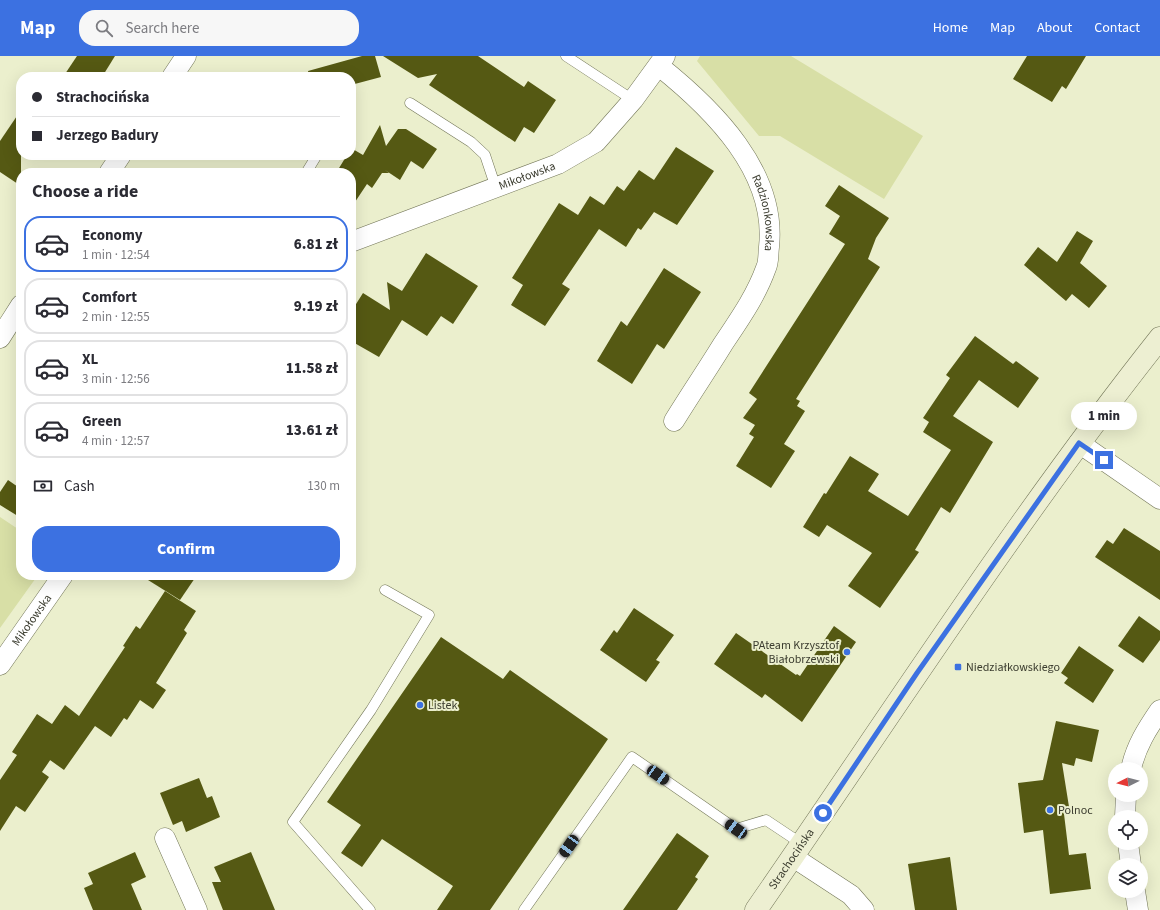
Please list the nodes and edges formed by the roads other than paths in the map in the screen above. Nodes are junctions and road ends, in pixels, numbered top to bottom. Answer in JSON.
{"nodes":[{"id":1,"x":186,"y":56,"type":"edge"},
{"id":2,"x":566,"y":56,"type":"edge"},
{"id":3,"x":662,"y":61,"type":"edge"},
{"id":4,"x":175,"y":72,"type":"edge"},
{"id":5,"x":634,"y":100,"type":"junction"},
{"id":6,"x":410,"y":103,"type":"dead end"},
{"id":7,"x":496,"y":188,"type":"junction"},
{"id":8,"x":356,"y":240,"type":"edge"},
{"id":9,"x":16,"y":314,"type":"edge"},
{"id":10,"x":0,"y":338,"type":"edge"},
{"id":11,"x":1160,"y":338,"type":"edge"},
{"id":12,"x":674,"y":421,"type":"dead end"},
{"id":13,"x":1079,"y":443,"type":"junction"},
{"id":14,"x":1160,"y":499,"type":"edge"},
{"id":15,"x":60,"y":580,"type":"edge"},
{"id":16,"x":385,"y":590,"type":"dead end"},
{"id":17,"x":0,"y":665,"type":"edge"},
{"id":18,"x":1160,"y":710,"type":"edge"},
{"id":19,"x":1133,"y":762,"type":"edge"},
{"id":20,"x":165,"y":838,"type":"dead end"},
{"id":21,"x":797,"y":851,"type":"junction"},
{"id":22,"x":1136,"y":898,"type":"edge"},
{"id":23,"x":197,"y":910,"type":"edge"},
{"id":24,"x":370,"y":910,"type":"edge"},
{"id":25,"x":524,"y":910,"type":"edge"},
{"id":26,"x":756,"y":910,"type":"edge"},
{"id":27,"x":864,"y":910,"type":"edge"},
{"id":28,"x":1138,"y":910,"type":"edge"}],
"edges":[{"from":1,"to":4,"type":"street"},
{"from":2,"to":5,"type":"lane"},
{"from":3,"to":5,"type":"street","name":"Mikołowska"},
{"from":3,"to":12,"type":"street","name":"Radzionkowska"},
{"from":5,"to":7,"type":"street","name":"Mikołowska"},
{"from":6,"to":7,"type":"lane"},
{"from":7,"to":8,"type":"street","name":"Mikołowska"},
{"from":9,"to":10,"type":"street"},
{"from":11,"to":13,"type":"main road","name":"Strachocińska"},
{"from":13,"to":14,"type":"street"},
{"from":13,"to":21,"type":"main road","name":"Strachocińska"},
{"from":15,"to":17,"type":"street","name":"Mikołowska"},
{"from":16,"to":24,"type":"lane"},
{"from":18,"to":19,"type":"street"},
{"from":20,"to":23,"type":"street"},
{"from":21,"to":25,"type":"lane"},
{"from":21,"to":26,"type":"main road","name":"Strachocińska"},
{"from":21,"to":27,"type":"street"},
{"from":22,"to":28,"type":"street"}]}
